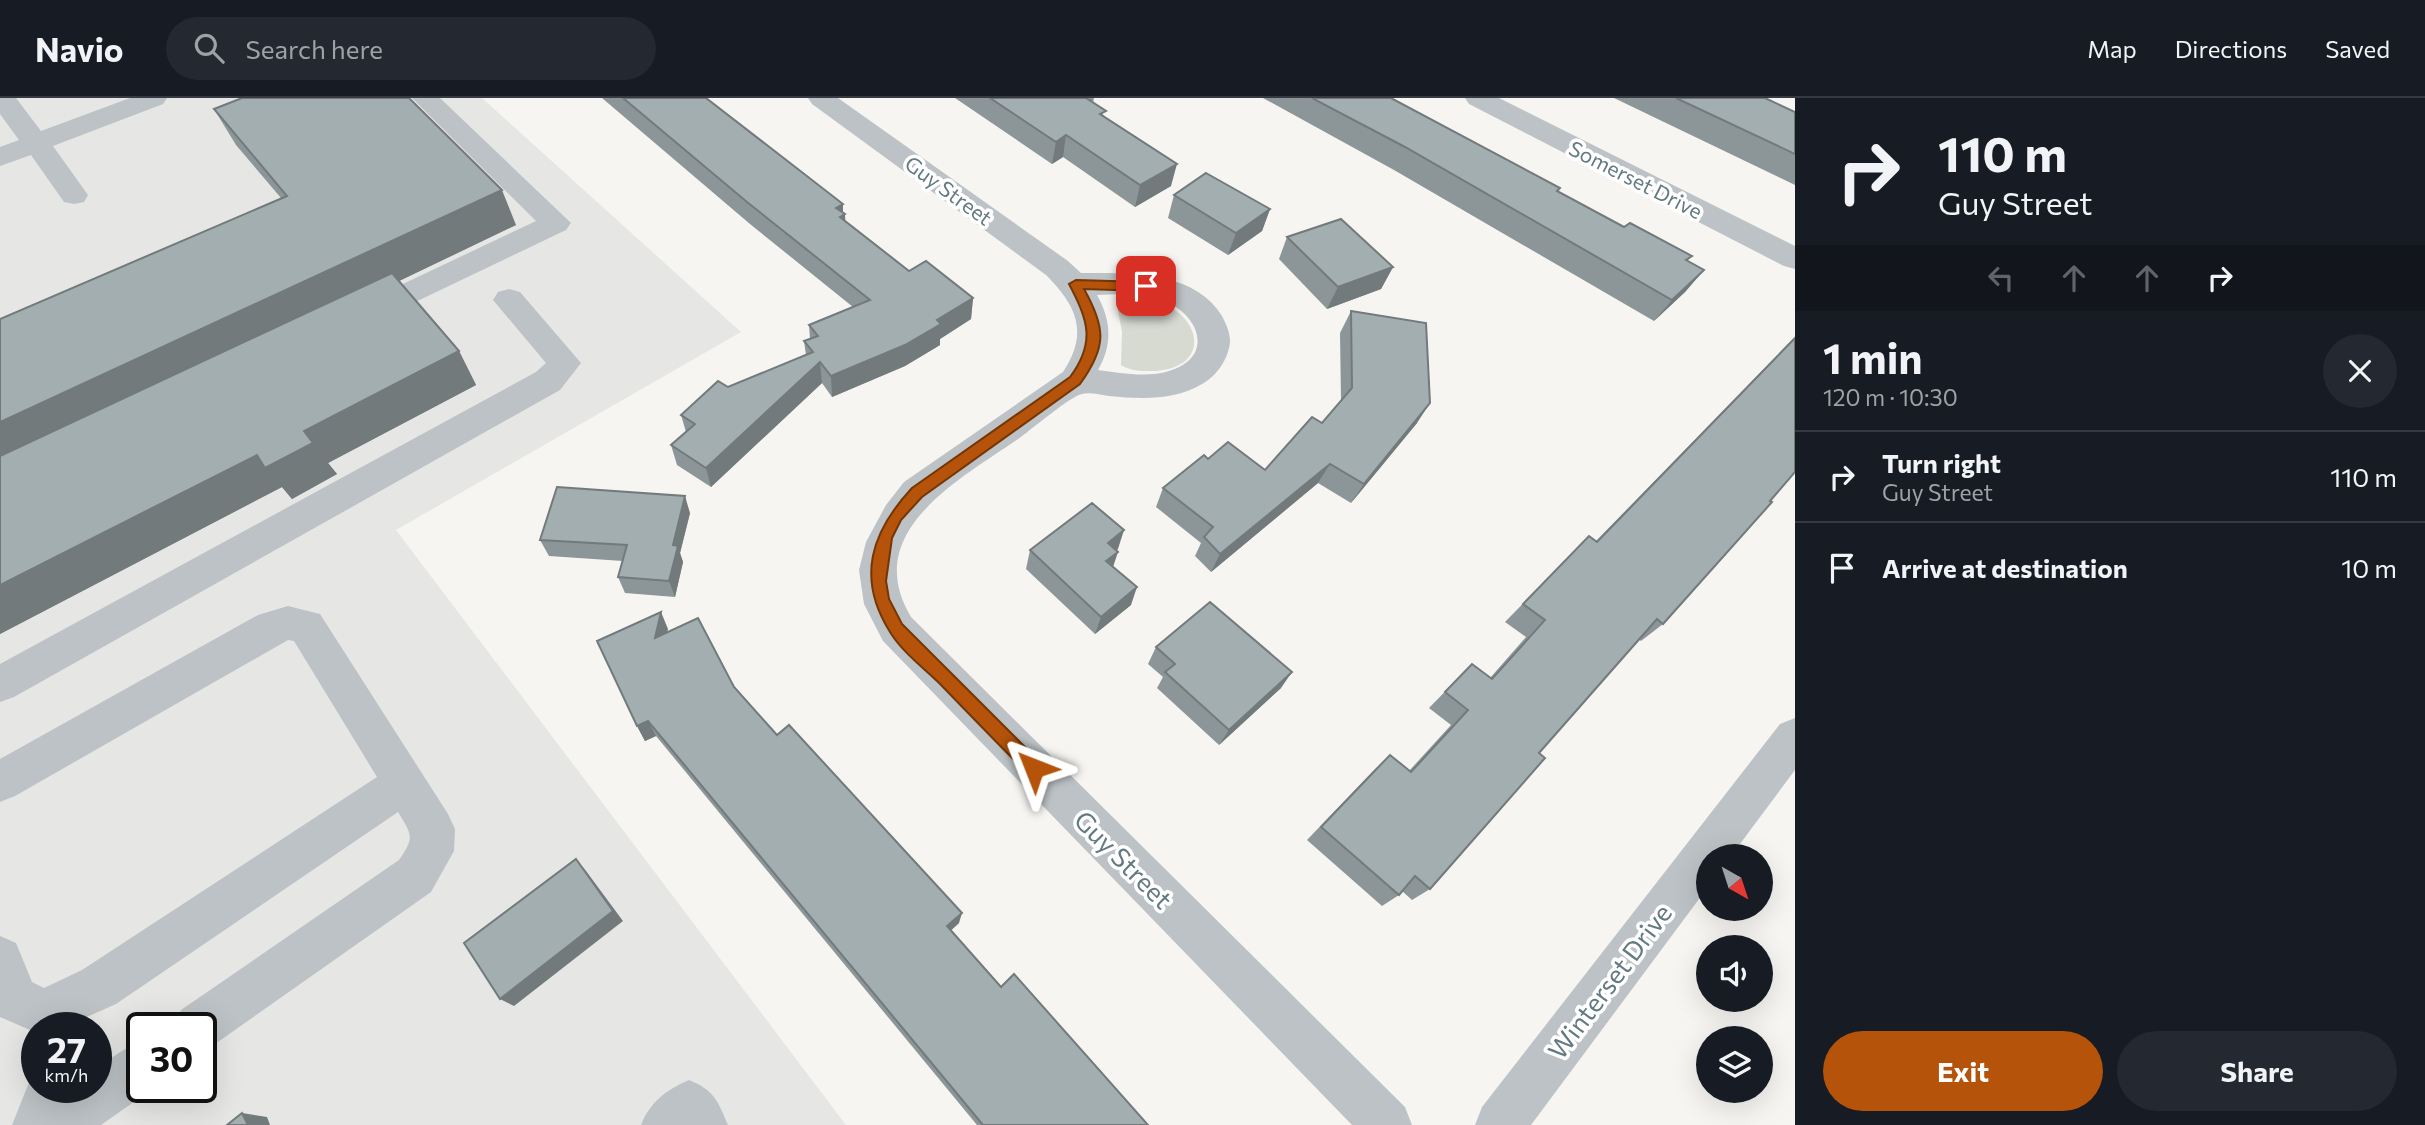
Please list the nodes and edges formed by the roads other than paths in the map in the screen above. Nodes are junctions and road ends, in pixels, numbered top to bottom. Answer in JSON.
{"nodes":[{"id":1,"x":4,"y":98,"type":"edge"},
{"id":2,"x":154,"y":98,"type":"edge"},
{"id":3,"x":425,"y":98,"type":"edge"},
{"id":4,"x":821,"y":98,"type":"edge"},
{"id":5,"x":1478,"y":98,"type":"edge"},
{"id":6,"x":36,"y":143,"type":"junction"},
{"id":7,"x":0,"y":157,"type":"edge"},
{"id":8,"x":74,"y":195,"type":"dead end"},
{"id":9,"x":1795,"y":259,"type":"edge"},
{"id":10,"x":1076,"y":284,"type":"junction"},
{"id":11,"x":509,"y":300,"type":"dead end"},
{"id":12,"x":328,"y":332,"type":"edge"},
{"id":13,"x":1075,"y":381,"type":"junction"},
{"id":14,"x":0,"y":684,"type":"edge"},
{"id":15,"x":1795,"y":737,"type":"edge"},
{"id":16,"x":0,"y":782,"type":"edge"},
{"id":17,"x":404,"y":783,"type":"junction"},
{"id":18,"x":0,"y":959,"type":"edge"},
{"id":19,"x":44,"y":1012,"type":"edge"},
{"id":20,"x":65,"y":1012,"type":"edge"},
{"id":21,"x":217,"y":1014,"type":"edge"},
{"id":22,"x":126,"y":1077,"type":"edge"},
{"id":23,"x":45,"y":1103,"type":"edge"},
{"id":24,"x":37,"y":1125,"type":"edge"},
{"id":25,"x":58,"y":1125,"type":"edge"},
{"id":26,"x":666,"y":1125,"type":"edge"},
{"id":27,"x":703,"y":1125,"type":"edge"},
{"id":28,"x":1387,"y":1125,"type":"edge"},
{"id":29,"x":1500,"y":1125,"type":"edge"}],
"edges":[{"from":1,"to":6,"type":"street"},
{"from":2,"to":6,"type":"street"},
{"from":3,"to":12,"type":"street"},
{"from":4,"to":10,"type":"street","name":"Guy Street"},
{"from":5,"to":9,"type":"street","name":"Somerset Drive"},
{"from":6,"to":7,"type":"street"},
{"from":6,"to":8,"type":"street"},
{"from":10,"to":13,"type":"street","name":"Guy Street"},
{"from":10,"to":13,"type":"street"},
{"from":11,"to":14,"type":"street"},
{"from":13,"to":28,"type":"street","name":"Guy Street"},
{"from":15,"to":29,"type":"street","name":"Winterset Drive"},
{"from":16,"to":17,"type":"street"},
{"from":17,"to":20,"type":"street"},
{"from":17,"to":21,"type":"street"},
{"from":18,"to":19,"type":"street"},
{"from":22,"to":25,"type":"street"},
{"from":23,"to":24,"type":"street"},
{"from":26,"to":27,"type":"street"}]}
